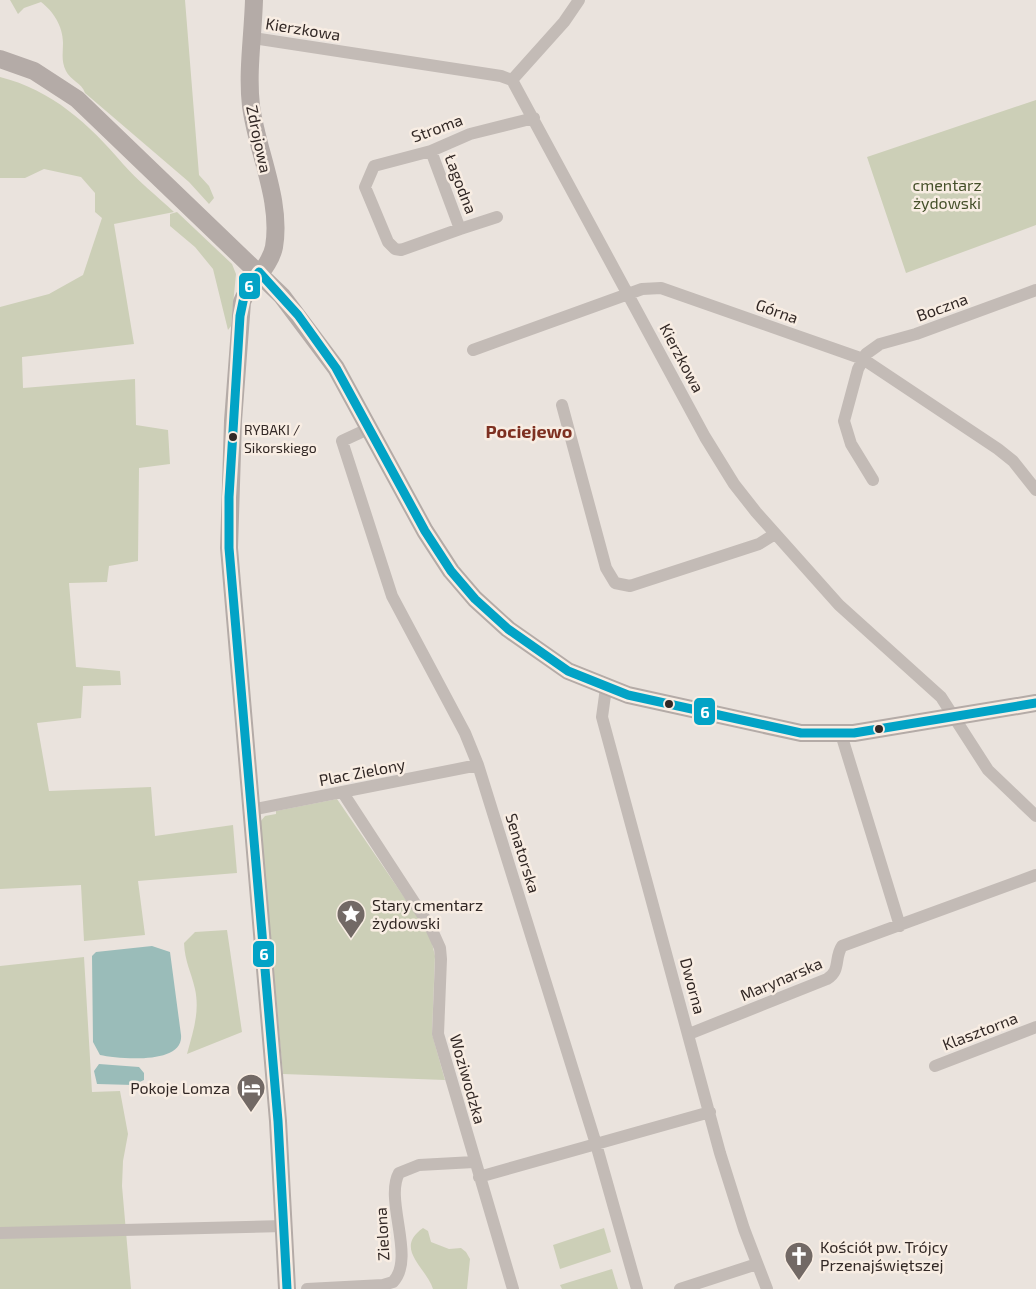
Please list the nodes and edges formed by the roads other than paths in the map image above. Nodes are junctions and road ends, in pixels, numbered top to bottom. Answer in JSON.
{"nodes":[{"id":1,"x":254,"y":0,"type":"edge"},
{"id":2,"x":579,"y":0,"type":"edge"},
{"id":3,"x":253,"y":38,"type":"junction"},
{"id":4,"x":0,"y":59,"type":"edge"},
{"id":5,"x":512,"y":80,"type":"junction"},
{"id":6,"x":534,"y":118,"type":"junction"},
{"id":7,"x":431,"y":150,"type":"junction"},
{"id":8,"x":365,"y":187,"type":"joint"},
{"id":9,"x":497,"y":217,"type":"dead end"},
{"id":10,"x":460,"y":229,"type":"junction"},
{"id":11,"x":259,"y":272,"type":"junction"},
{"id":12,"x":1036,"y":290,"type":"edge"},
{"id":13,"x":628,"y":294,"type":"junction"},
{"id":14,"x":473,"y":350,"type":"dead end"},
{"id":15,"x":863,"y":359,"type":"junction"},
{"id":16,"x":562,"y":405,"type":"dead end"},
{"id":17,"x":370,"y":428,"type":"junction"},
{"id":18,"x":873,"y":480,"type":"dead end"},
{"id":19,"x":1036,"y":490,"type":"edge"},
{"id":20,"x":775,"y":534,"type":"junction"},
{"id":21,"x":606,"y":688,"type":"junction"},
{"id":22,"x":1036,"y":703,"type":"edge"},
{"id":23,"x":956,"y":716,"type":"junction"},
{"id":24,"x":841,"y":734,"type":"junction"},
{"id":25,"x":478,"y":765,"type":"junction"},
{"id":26,"x":343,"y":793,"type":"junction"},
{"id":27,"x":251,"y":810,"type":"junction"},
{"id":28,"x":1036,"y":816,"type":"edge"},
{"id":29,"x":1036,"y":875,"type":"edge"},
{"id":30,"x":900,"y":926,"type":"junction"},
{"id":31,"x":1036,"y":1027,"type":"edge"},
{"id":32,"x":689,"y":1034,"type":"junction"},
{"id":33,"x":935,"y":1066,"type":"dead end"},
{"id":34,"x":710,"y":1112,"type":"junction"},
{"id":35,"x":596,"y":1144,"type":"junction"},
{"id":36,"x":474,"y":1162,"type":"junction"},
{"id":37,"x":479,"y":1177,"type":"junction"},
{"id":38,"x":284,"y":1226,"type":"junction"},
{"id":39,"x":0,"y":1233,"type":"edge"},
{"id":40,"x":757,"y":1264,"type":"junction"},
{"id":41,"x":287,"y":1289,"type":"edge"},
{"id":42,"x":307,"y":1289,"type":"edge"},
{"id":43,"x":513,"y":1289,"type":"edge"},
{"id":44,"x":637,"y":1289,"type":"edge"},
{"id":45,"x":680,"y":1289,"type":"edge"},
{"id":46,"x":767,"y":1289,"type":"edge"}],
"edges":[{"from":1,"to":3,"type":"street","name":"Zdrojowa"},
{"from":2,"to":5,"type":"street"},
{"from":3,"to":5,"type":"street","name":"Kierzkowa"},
{"from":3,"to":11,"type":"street","name":"Zdrojowa"},
{"from":4,"to":11,"type":"street"},
{"from":5,"to":6,"type":"street","name":"Kierzkowa"},
{"from":6,"to":7,"type":"street","name":"Stroma"},
{"from":6,"to":13,"type":"street","name":"Kierzkowa"},
{"from":7,"to":8,"type":"street","name":"Stroma"},
{"from":7,"to":10,"type":"street","name":"Łagodna"},
{"from":8,"to":10,"type":"street","name":"Łagodna"},
{"from":9,"to":10,"type":"street","name":"Łagodna"},
{"from":11,"to":17,"type":"street"},
{"from":11,"to":27,"type":"street","name":"Zdrojowa"},
{"from":12,"to":15,"type":"street","name":"Boczna"},
{"from":13,"to":14,"type":"street","name":"Górna"},
{"from":13,"to":15,"type":"street","name":"Górna"},
{"from":13,"to":20,"type":"street","name":"Kierzkowa"},
{"from":15,"to":18,"type":"street"},
{"from":15,"to":19,"type":"street","name":"Górna"},
{"from":16,"to":20,"type":"street"},
{"from":17,"to":21,"type":"street"},
{"from":17,"to":25,"type":"street","name":"Senatorska"},
{"from":20,"to":23,"type":"street","name":"Kierzkowa"},
{"from":21,"to":24,"type":"street"},
{"from":21,"to":32,"type":"street","name":"Dworna"},
{"from":22,"to":23,"type":"street"},
{"from":23,"to":24,"type":"street"},
{"from":23,"to":28,"type":"street","name":"Kierzkowa"},
{"from":24,"to":30,"type":"street"},
{"from":25,"to":26,"type":"street","name":"Plac Zielony"},
{"from":25,"to":35,"type":"street","name":"Senatorska"},
{"from":26,"to":27,"type":"street","name":"Plac Zielony"},
{"from":26,"to":36,"type":"street","name":"Woziwodzka"},
{"from":27,"to":38,"type":"street","name":"Zdrojowa"},
{"from":29,"to":30,"type":"street","name":"Marynarska"},
{"from":30,"to":32,"type":"street","name":"Marynarska"},
{"from":31,"to":33,"type":"street","name":"Klasztorna"},
{"from":32,"to":34,"type":"street","name":"Dworna"},
{"from":34,"to":35,"type":"street"},
{"from":34,"to":40,"type":"street","name":"Dworna"},
{"from":35,"to":37,"type":"street"},
{"from":35,"to":44,"type":"street","name":"Senatorska"},
{"from":36,"to":37,"type":"street","name":"Woziwodzka"},
{"from":36,"to":42,"type":"street","name":"Zielona"},
{"from":37,"to":43,"type":"street","name":"Woziwodzka"},
{"from":38,"to":39,"type":"street"},
{"from":38,"to":41,"type":"street","name":"Zdrojowa"},
{"from":40,"to":45,"type":"street"},
{"from":40,"to":46,"type":"street","name":"Dworna"}]}
